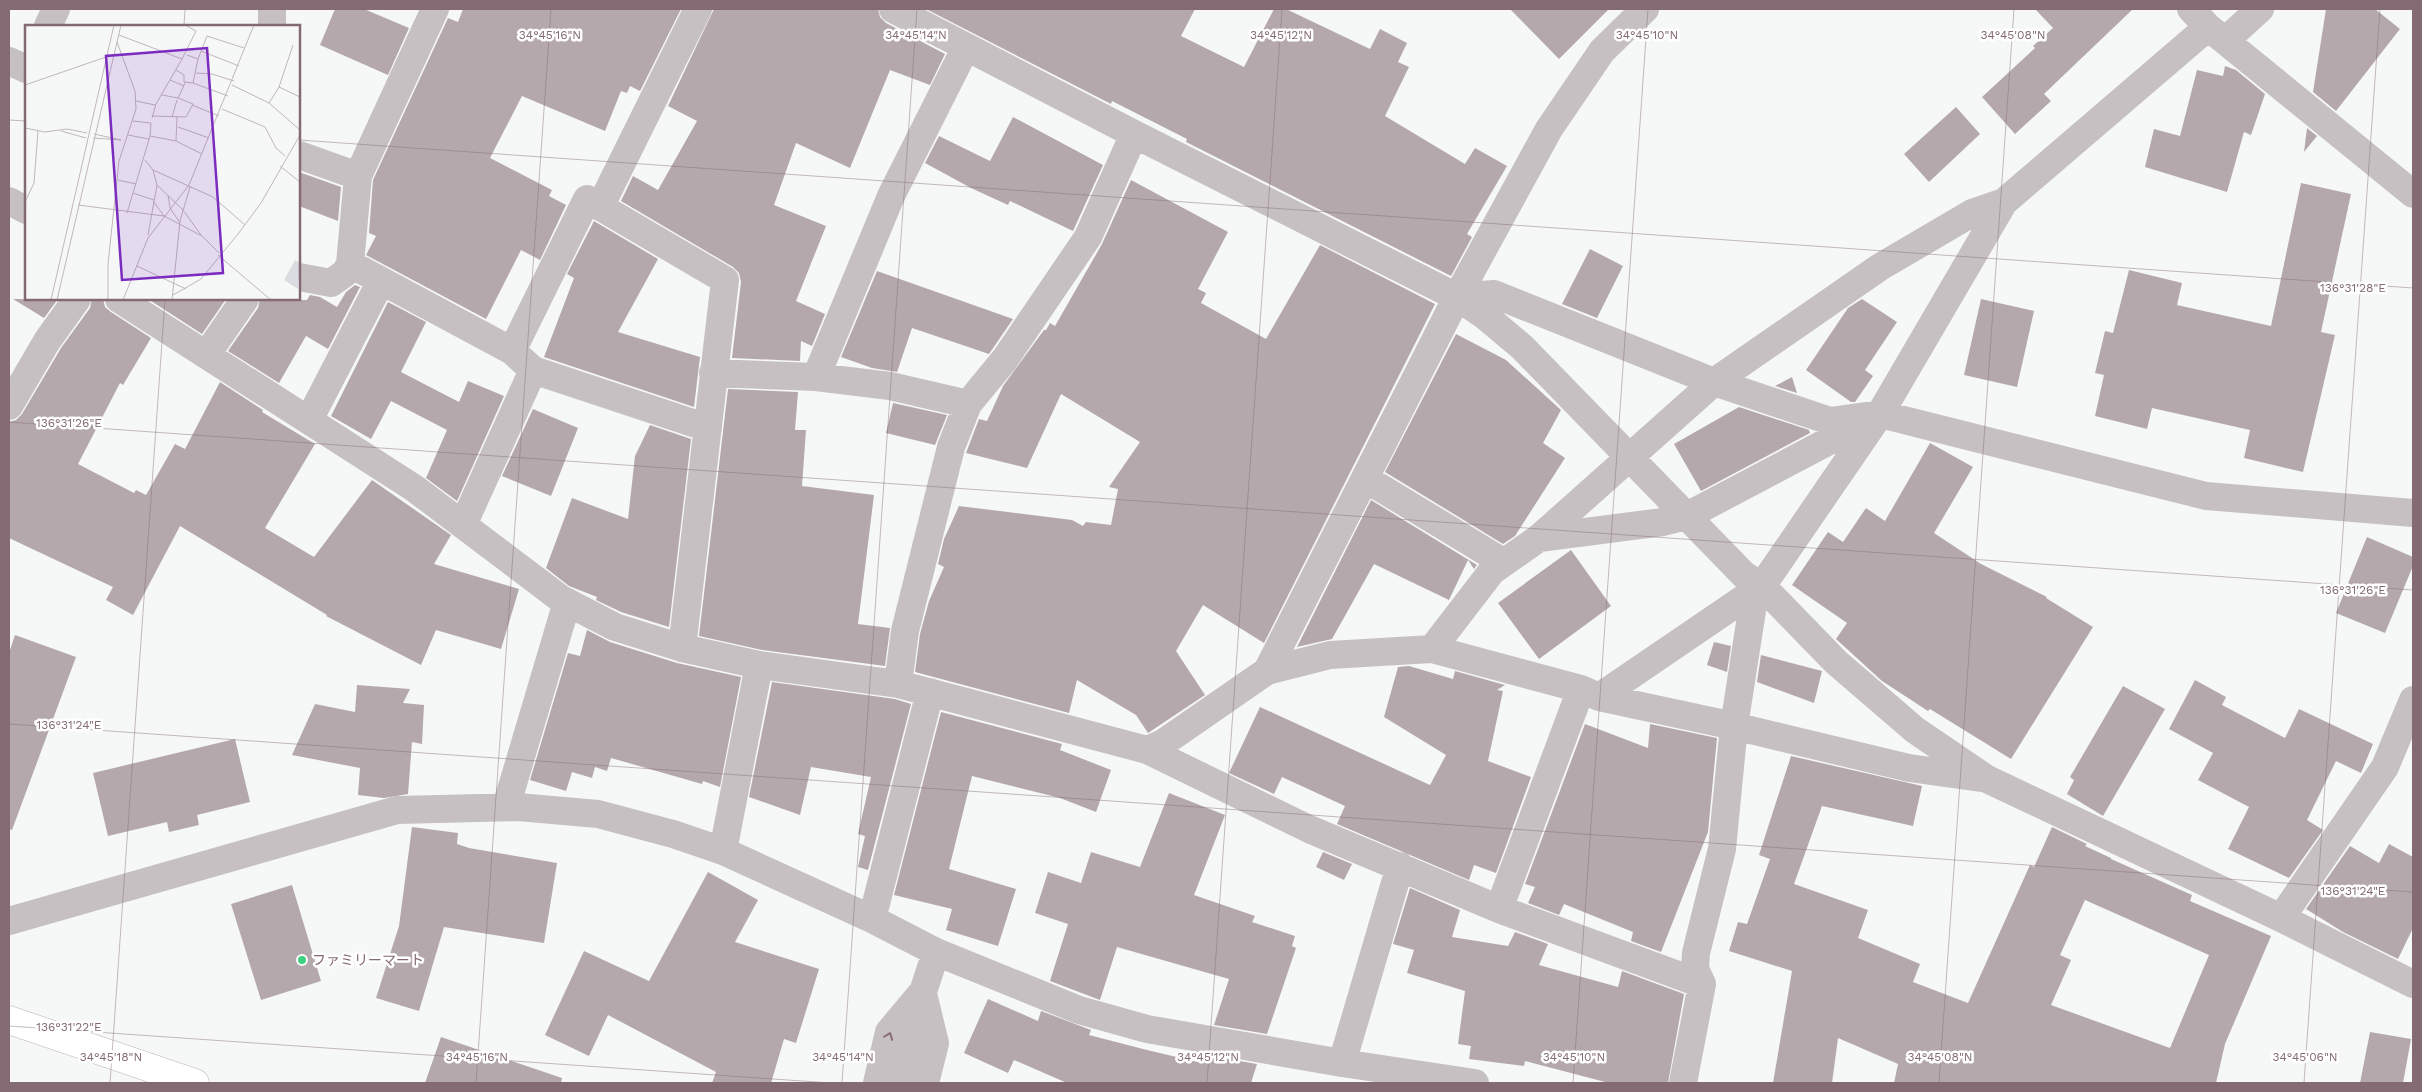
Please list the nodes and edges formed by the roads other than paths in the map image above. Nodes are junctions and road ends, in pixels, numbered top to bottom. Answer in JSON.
{"nodes":[{"id":1,"x":56,"y":9,"type":"edge"},
{"id":2,"x":272,"y":9,"type":"edge"},
{"id":3,"x":436,"y":9,"type":"edge"},
{"id":4,"x":698,"y":9,"type":"edge"},
{"id":5,"x":893,"y":9,"type":"edge"},
{"id":6,"x":1645,"y":9,"type":"edge"},
{"id":7,"x":2260,"y":9,"type":"edge"},
{"id":8,"x":48,"y":25,"type":"edge"},
{"id":9,"x":272,"y":25,"type":"edge"},
{"id":10,"x":2208,"y":25,"type":"edge"},
{"id":11,"x":966,"y":47,"type":"junction"},
{"id":12,"x":9,"y":61,"type":"edge"},
{"id":13,"x":25,"y":69,"type":"edge"},
{"id":14,"x":1134,"y":134,"type":"junction"},
{"id":15,"x":300,"y":156,"type":"edge"},
{"id":16,"x":358,"y":176,"type":"junction"},
{"id":17,"x":2413,"y":194,"type":"edge"},
{"id":18,"x":9,"y":201,"type":"edge"},
{"id":19,"x":2004,"y":202,"type":"junction"},
{"id":20,"x":600,"y":207,"type":"junction"},
{"id":21,"x":25,"y":209,"type":"edge"},
{"id":22,"x":350,"y":264,"type":"junction"},
{"id":23,"x":300,"y":277,"type":"edge"},
{"id":24,"x":382,"y":281,"type":"junction"},
{"id":25,"x":1457,"y":297,"type":"junction"},
{"id":26,"x":76,"y":300,"type":"edge"},
{"id":27,"x":121,"y":300,"type":"edge"},
{"id":28,"x":244,"y":300,"type":"edge"},
{"id":29,"x":512,"y":351,"type":"junction"},
{"id":30,"x":206,"y":354,"type":"junction"},
{"id":31,"x":533,"y":370,"type":"junction"},
{"id":32,"x":713,"y":373,"type":"junction"},
{"id":33,"x":816,"y":377,"type":"junction"},
{"id":34,"x":1714,"y":382,"type":"junction"},
{"id":35,"x":968,"y":404,"type":"junction"},
{"id":36,"x":9,"y":406,"type":"edge"},
{"id":37,"x":1880,"y":414,"type":"junction"},
{"id":38,"x":309,"y":420,"type":"junction"},
{"id":39,"x":708,"y":428,"type":"junction"},
{"id":40,"x":1628,"y":456,"type":"junction"},
{"id":41,"x":1366,"y":479,"type":"junction"},
{"id":42,"x":2413,"y":513,"type":"edge"},
{"id":43,"x":1687,"y":516,"type":"junction"},
{"id":44,"x":462,"y":525,"type":"junction"},
{"id":45,"x":1539,"y":538,"type":"junction"},
{"id":46,"x":1503,"y":562,"type":"junction"},
{"id":47,"x":1762,"y":586,"type":"junction"},
{"id":48,"x":567,"y":602,"type":"junction"},
{"id":49,"x":682,"y":648,"type":"junction"},
{"id":50,"x":1432,"y":649,"type":"junction"},
{"id":51,"x":760,"y":665,"type":"junction"},
{"id":52,"x":1267,"y":671,"type":"junction"},
{"id":53,"x":898,"y":684,"type":"junction"},
{"id":54,"x":930,"y":692,"type":"junction"},
{"id":55,"x":1590,"y":693,"type":"junction"},
{"id":56,"x":2413,"y":700,"type":"edge"},
{"id":57,"x":1734,"y":726,"type":"junction"},
{"id":58,"x":1147,"y":750,"type":"junction"},
{"id":59,"x":1987,"y":779,"type":"junction"},
{"id":60,"x":506,"y":807,"type":"junction"},
{"id":61,"x":723,"y":851,"type":"junction"},
{"id":62,"x":1400,"y":866,"type":"junction"},
{"id":63,"x":1500,"y":909,"type":"junction"},
{"id":64,"x":2281,"y":918,"type":"junction"},
{"id":65,"x":872,"y":919,"type":"junction"},
{"id":66,"x":9,"y":921,"type":"edge"},
{"id":67,"x":936,"y":952,"type":"junction"},
{"id":68,"x":1702,"y":984,"type":"junction"},
{"id":69,"x":2413,"y":984,"type":"edge"},
{"id":70,"x":923,"y":992,"type":"junction"},
{"id":71,"x":9,"y":1020,"type":"edge"},
{"id":72,"x":1342,"y":1063,"type":"junction"},
{"id":73,"x":195,"y":1083,"type":"edge"},
{"id":74,"x":877,"y":1083,"type":"edge"},
{"id":75,"x":902,"y":1083,"type":"edge"},
{"id":76,"x":925,"y":1083,"type":"edge"},
{"id":77,"x":1475,"y":1083,"type":"edge"},
{"id":78,"x":1683,"y":1083,"type":"edge"}],
"edges":[{"from":1,"to":8,"type":"street"},
{"from":2,"to":9,"type":"street"},
{"from":3,"to":16,"type":"street"},
{"from":4,"to":20,"type":"street"},
{"from":5,"to":11,"type":"street"},
{"from":6,"to":25,"type":"street"},
{"from":7,"to":10,"type":"street"},
{"from":10,"to":17,"type":"street"},
{"from":10,"to":19,"type":"street"},
{"from":11,"to":14,"type":"street"},
{"from":11,"to":33,"type":"street"},
{"from":12,"to":13,"type":"street"},
{"from":14,"to":25,"type":"street"},
{"from":14,"to":35,"type":"street"},
{"from":15,"to":16,"type":"street"},
{"from":16,"to":22,"type":"street"},
{"from":18,"to":21,"type":"street"},
{"from":19,"to":34,"type":"street"},
{"from":19,"to":37,"type":"street"},
{"from":20,"to":29,"type":"street"},
{"from":20,"to":32,"type":"street"},
{"from":22,"to":23,"type":"street"},
{"from":22,"to":24,"type":"street"},
{"from":24,"to":29,"type":"street"},
{"from":24,"to":38,"type":"street"},
{"from":25,"to":34,"type":"street"},
{"from":25,"to":40,"type":"street"},
{"from":25,"to":41,"type":"street"},
{"from":26,"to":36,"type":"street"},
{"from":27,"to":30,"type":"street"},
{"from":28,"to":30,"type":"street"},
{"from":29,"to":31,"type":"street"},
{"from":30,"to":38,"type":"street"},
{"from":31,"to":39,"type":"street"},
{"from":31,"to":44,"type":"street"},
{"from":32,"to":33,"type":"street"},
{"from":32,"to":39,"type":"street"},
{"from":33,"to":35,"type":"street"},
{"from":34,"to":37,"type":"street"},
{"from":34,"to":40,"type":"street"},
{"from":35,"to":53,"type":"street"},
{"from":37,"to":42,"type":"street"},
{"from":37,"to":43,"type":"street"},
{"from":37,"to":47,"type":"street"},
{"from":38,"to":44,"type":"street"},
{"from":39,"to":49,"type":"street"},
{"from":40,"to":43,"type":"street"},
{"from":40,"to":45,"type":"street"},
{"from":41,"to":46,"type":"street"},
{"from":41,"to":52,"type":"street"},
{"from":43,"to":45,"type":"street"},
{"from":43,"to":47,"type":"street"},
{"from":44,"to":48,"type":"street"},
{"from":45,"to":46,"type":"street"},
{"from":46,"to":50,"type":"street"},
{"from":47,"to":55,"type":"street"},
{"from":47,"to":57,"type":"street"},
{"from":47,"to":59,"type":"street"},
{"from":48,"to":49,"type":"street"},
{"from":48,"to":60,"type":"street"},
{"from":49,"to":51,"type":"street"},
{"from":50,"to":52,"type":"street"},
{"from":50,"to":55,"type":"street"},
{"from":51,"to":53,"type":"street"},
{"from":51,"to":61,"type":"street"},
{"from":52,"to":58,"type":"street"},
{"from":53,"to":54,"type":"street"},
{"from":54,"to":58,"type":"street"},
{"from":54,"to":65,"type":"street"},
{"from":55,"to":57,"type":"street"},
{"from":55,"to":63,"type":"street"},
{"from":56,"to":64,"type":"street"},
{"from":57,"to":59,"type":"street"},
{"from":57,"to":68,"type":"street"},
{"from":58,"to":62,"type":"street"},
{"from":59,"to":64,"type":"street"},
{"from":60,"to":61,"type":"street"},
{"from":60,"to":66,"type":"street"},
{"from":61,"to":65,"type":"street"},
{"from":62,"to":63,"type":"street"},
{"from":62,"to":72,"type":"street"},
{"from":63,"to":68,"type":"street"},
{"from":64,"to":69,"type":"street"},
{"from":65,"to":67,"type":"street"},
{"from":67,"to":70,"type":"street"},
{"from":67,"to":72,"type":"street"},
{"from":68,"to":78,"type":"street"},
{"from":74,"to":70,"type":"street","one_way":true},
{"from":70,"to":75,"type":"street"},
{"from":70,"to":76,"type":"street"},
{"from":71,"to":73,"type":"highway"},
{"from":72,"to":77,"type":"street"}]}
